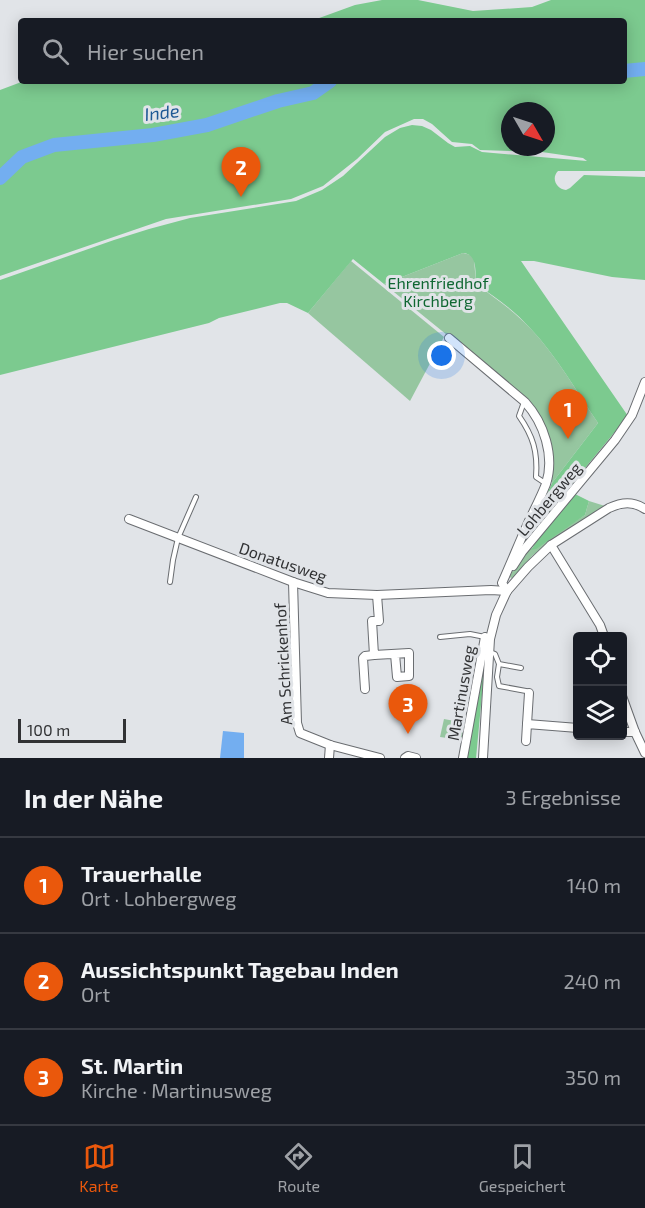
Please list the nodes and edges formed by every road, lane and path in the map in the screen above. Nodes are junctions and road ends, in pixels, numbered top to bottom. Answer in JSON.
{"nodes":[{"id":1,"x":449,"y":338,"type":"dead end"},
{"id":2,"x":645,"y":382,"type":"edge"},
{"id":3,"x":525,"y":402,"type":"junction"},
{"id":4,"x":546,"y":484,"type":"junction"},
{"id":5,"x":196,"y":497,"type":"dead end"},
{"id":6,"x":645,"y":509,"type":"edge"},
{"id":7,"x":129,"y":519,"type":"dead end"},
{"id":8,"x":178,"y":538,"type":"junction"},
{"id":9,"x":551,"y":545,"type":"junction"},
{"id":10,"x":507,"y":571,"type":"junction"},
{"id":11,"x":171,"y":582,"type":"dead end"},
{"id":12,"x":293,"y":582,"type":"junction"},
{"id":13,"x":507,"y":591,"type":"junction"},
{"id":14,"x":377,"y":595,"type":"junction"},
{"id":15,"x":603,"y":632,"type":"edge"},
{"id":16,"x":440,"y":637,"type":"dead end"},
{"id":17,"x":487,"y":638,"type":"junction"},
{"id":18,"x":489,"y":652,"type":"junction"},
{"id":19,"x":395,"y":654,"type":"dead end"},
{"id":20,"x":374,"y":655,"type":"junction"},
{"id":21,"x":499,"y":664,"type":"junction"},
{"id":22,"x":521,"y":668,"type":"dead end"},
{"id":23,"x":365,"y":688,"type":"dead end"},
{"id":24,"x":529,"y":693,"type":"joint"},
{"id":25,"x":627,"y":710,"type":"edge"},
{"id":26,"x":527,"y":724,"type":"junction"},
{"id":27,"x":573,"y":728,"type":"edge"},
{"id":28,"x":627,"y":732,"type":"edge"},
{"id":29,"x":635,"y":732,"type":"junction"},
{"id":30,"x":526,"y":741,"type":"dead end"},
{"id":31,"x":330,"y":745,"type":"junction"},
{"id":32,"x":645,"y":753,"type":"edge"},
{"id":33,"x":329,"y":758,"type":"edge"},
{"id":34,"x":380,"y":758,"type":"edge"},
{"id":35,"x":405,"y":758,"type":"edge"},
{"id":36,"x":416,"y":758,"type":"edge"},
{"id":37,"x":463,"y":758,"type":"edge"},
{"id":38,"x":483,"y":758,"type":"edge"}],
"edges":[{"from":1,"to":3,"type":"street","name":"Lohbergweg"},
{"from":2,"to":10,"type":"street","name":"Lohbergweg"},
{"from":3,"to":4,"type":"street","name":"Lohbergweg"},
{"from":3,"to":4,"type":"lane"},
{"from":4,"to":10,"type":"street","name":"Lohbergweg"},
{"from":5,"to":8,"type":"lane"},
{"from":6,"to":9,"type":"street"},
{"from":7,"to":8,"type":"street","name":"Donatusweg"},
{"from":8,"to":11,"type":"lane"},
{"from":8,"to":12,"type":"street","name":"Donatusweg"},
{"from":9,"to":13,"type":"street"},
{"from":9,"to":15,"type":"street"},
{"from":10,"to":13,"type":"street","name":"Lohbergweg"},
{"from":12,"to":14,"type":"street","name":"Donatusweg"},
{"from":12,"to":31,"type":"street","name":"Am Schrickenhof"},
{"from":13,"to":14,"type":"street","name":"Donatusweg"},
{"from":13,"to":17,"type":"street"},
{"from":14,"to":20,"type":"street"},
{"from":16,"to":17,"type":"lane"},
{"from":17,"to":18,"type":"street"},
{"from":17,"to":37,"type":"street","name":"Martinusweg"},
{"from":18,"to":21,"type":"lane"},
{"from":18,"to":38,"type":"street"},
{"from":19,"to":20,"type":"street"},
{"from":20,"to":23,"type":"street"},
{"from":21,"to":22,"type":"lane"},
{"from":21,"to":24,"type":"lane"},
{"from":24,"to":26,"type":"street"},
{"from":25,"to":29,"type":"street"},
{"from":26,"to":27,"type":"street"},
{"from":26,"to":30,"type":"street"},
{"from":28,"to":29,"type":"street"},
{"from":29,"to":32,"type":"street"},
{"from":31,"to":33,"type":"street"},
{"from":31,"to":34,"type":"street","name":"Am Schrickenhof"},
{"from":35,"to":36,"type":"street"}]}
